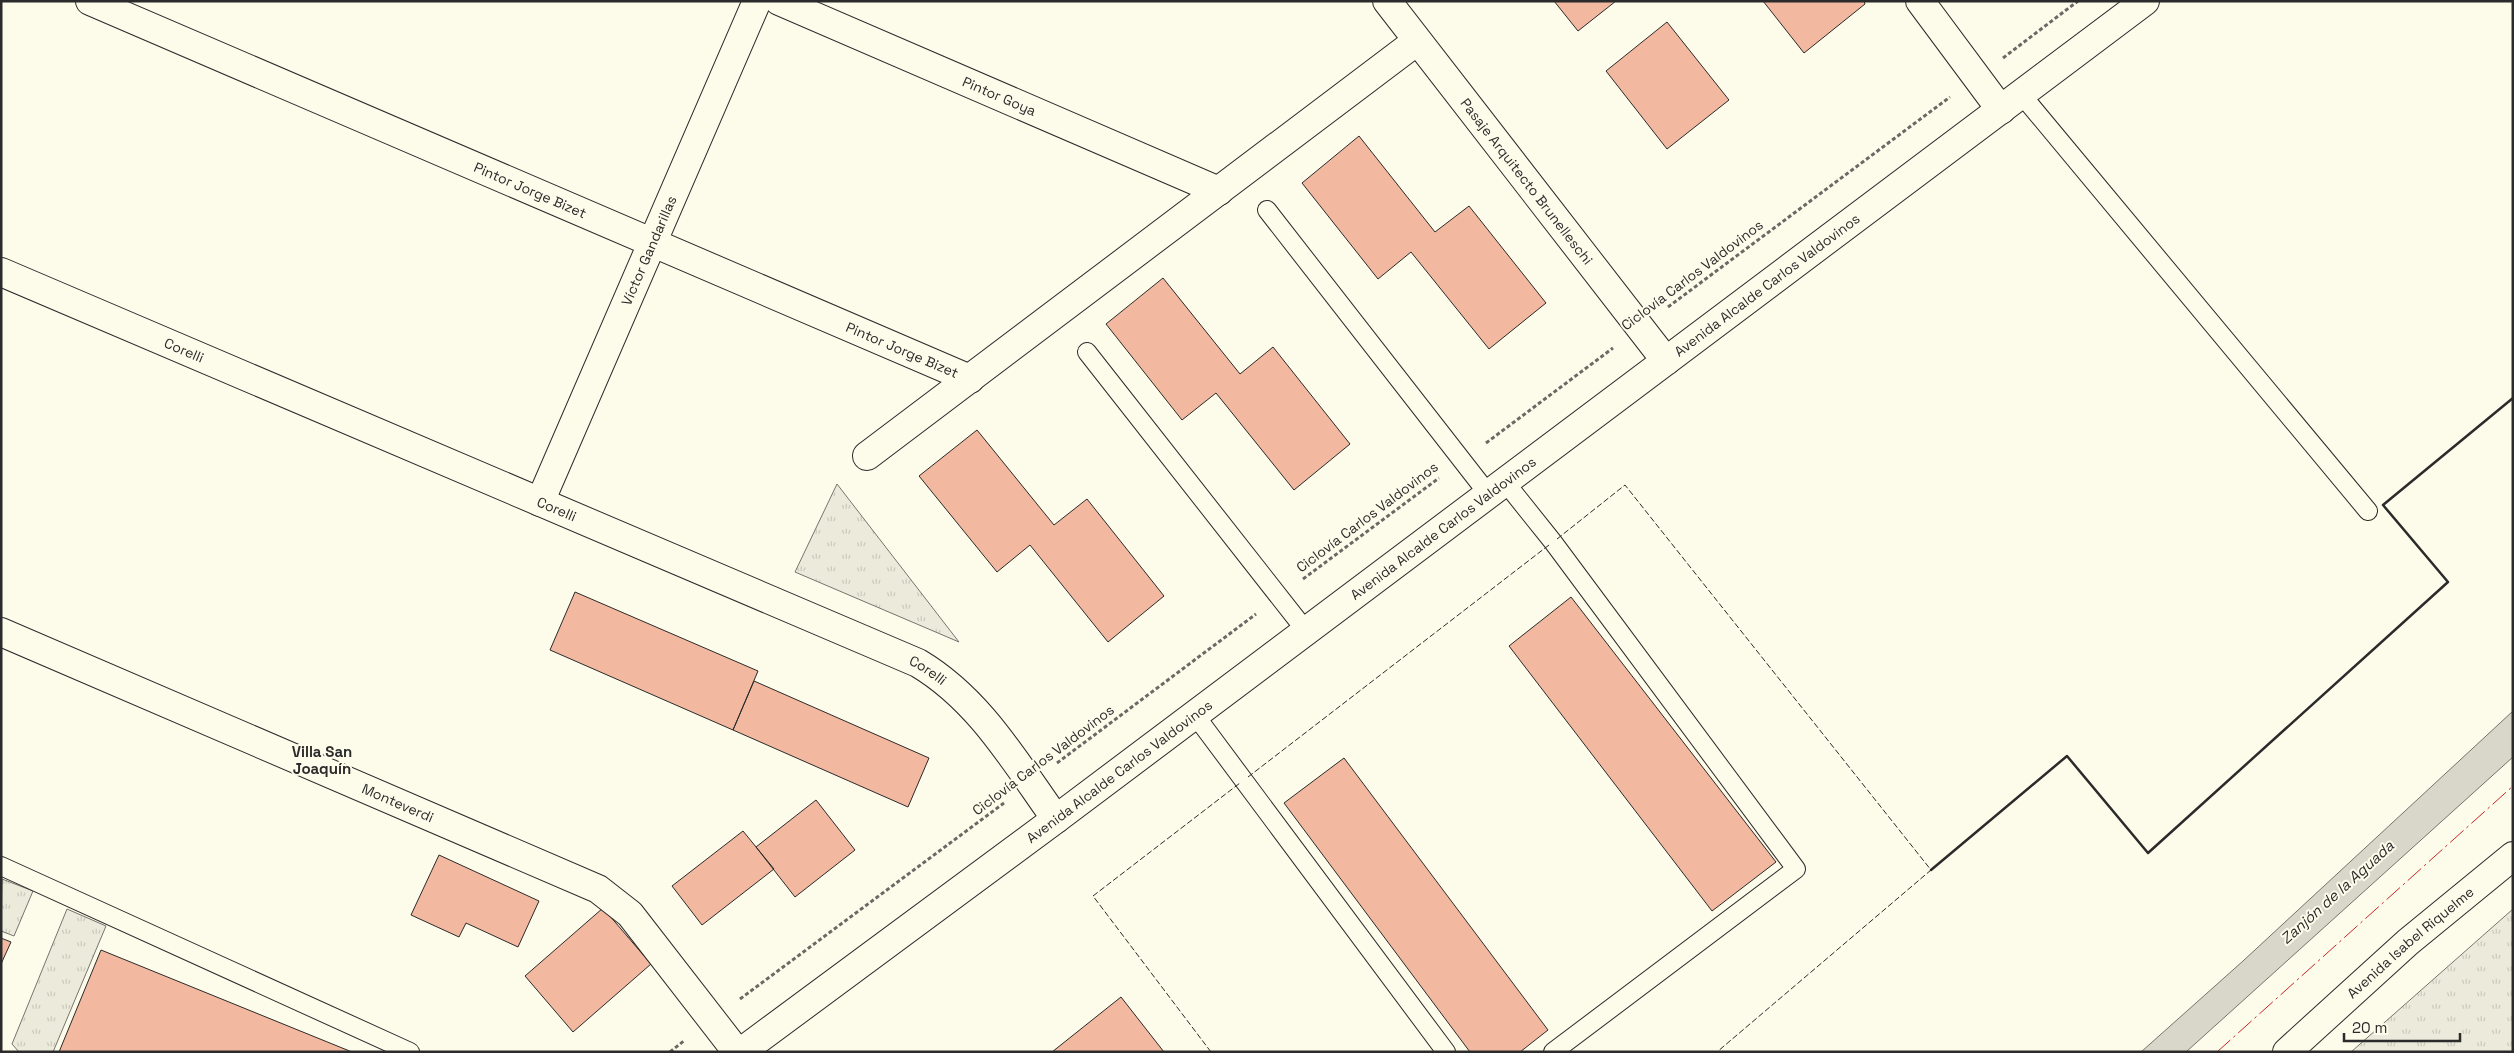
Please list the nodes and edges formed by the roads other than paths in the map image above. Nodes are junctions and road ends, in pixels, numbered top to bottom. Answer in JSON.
{"nodes":[{"id":1,"x":90,"y":1,"type":"edge"},
{"id":2,"x":757,"y":1,"type":"edge"},
{"id":3,"x":779,"y":1,"type":"edge"},
{"id":4,"x":1920,"y":1,"type":"edge"},
{"id":5,"x":2145,"y":1,"type":"edge"},
{"id":6,"x":1391,"y":3,"type":"edge"},
{"id":7,"x":1417,"y":41,"type":"junction"},
{"id":8,"x":2011,"y":102,"type":"junction"},
{"id":9,"x":1219,"y":191,"type":"junction"},
{"id":10,"x":1267,"y":210,"type":"dead end"},
{"id":11,"x":653,"y":242,"type":"junction"},
{"id":12,"x":1,"y":272,"type":"edge"},
{"id":13,"x":1087,"y":352,"type":"dead end"},
{"id":14,"x":1666,"y":361,"type":"junction"},
{"id":15,"x":970,"y":379,"type":"junction"},
{"id":16,"x":867,"y":456,"type":"dead end"},
{"id":17,"x":1497,"y":488,"type":"junction"},
{"id":18,"x":540,"y":502,"type":"junction"},
{"id":19,"x":2368,"y":511,"type":"dead end"},
{"id":20,"x":1306,"y":631,"type":"junction"},
{"id":21,"x":1,"y":632,"type":"edge"},
{"id":22,"x":1195,"y":714,"type":"junction"},
{"id":23,"x":1056,"y":820,"type":"junction"},
{"id":24,"x":2513,"y":856,"type":"edge"},
{"id":25,"x":1,"y":866,"type":"edge"},
{"id":26,"x":410,"y":1052,"type":"edge"},
{"id":27,"x":737,"y":1052,"type":"edge"},
{"id":28,"x":741,"y":1052,"type":"edge"},
{"id":29,"x":1446,"y":1052,"type":"edge"},
{"id":30,"x":1553,"y":1052,"type":"edge"},
{"id":31,"x":2287,"y":1052,"type":"edge"}],
"edges":[{"from":1,"to":11,"type":"street","name":"Pintor Jorge Bizet"},
{"from":2,"to":11,"type":"street","name":"Víctor Gandarillas"},
{"from":3,"to":9,"type":"street","name":"Pintor Goya"},
{"from":4,"to":8,"type":"street"},
{"from":5,"to":8,"type":"street","name":"Avenida Alcalde Carlos Valdovinos"},
{"from":6,"to":7,"type":"street","name":"Pasaje Arquitecto Brunelleschi"},
{"from":7,"to":9,"type":"street"},
{"from":7,"to":14,"type":"street","name":"Pasaje Arquitecto Brunelleschi"},
{"from":8,"to":14,"type":"street","name":"Avenida Alcalde Carlos Valdovinos"},
{"from":8,"to":19,"type":"lane"},
{"from":9,"to":15,"type":"street"},
{"from":10,"to":17,"type":"lane"},
{"from":11,"to":15,"type":"street","name":"Pintor Jorge Bizet"},
{"from":11,"to":18,"type":"street","name":"Víctor Gandarillas"},
{"from":12,"to":18,"type":"street","name":"Corelli"},
{"from":13,"to":20,"type":"lane"},
{"from":14,"to":17,"type":"street","name":"Avenida Alcalde Carlos Valdovinos"},
{"from":15,"to":16,"type":"street"},
{"from":17,"to":20,"type":"street","name":"Avenida Alcalde Carlos Valdovinos"},
{"from":17,"to":30,"type":"lane"},
{"from":18,"to":23,"type":"street","name":"Corelli"},
{"from":20,"to":22,"type":"street","name":"Avenida Alcalde Carlos Valdovinos"},
{"from":21,"to":27,"type":"street","name":"Monteverdi"},
{"from":22,"to":23,"type":"street","name":"Avenida Alcalde Carlos Valdovinos"},
{"from":22,"to":29,"type":"lane"},
{"from":23,"to":28,"type":"street","name":"Avenida Alcalde Carlos Valdovinos"},
{"from":24,"to":31,"type":"street","name":"Avenida Isabel Riquelme"},
{"from":25,"to":26,"type":"lane"}]}
